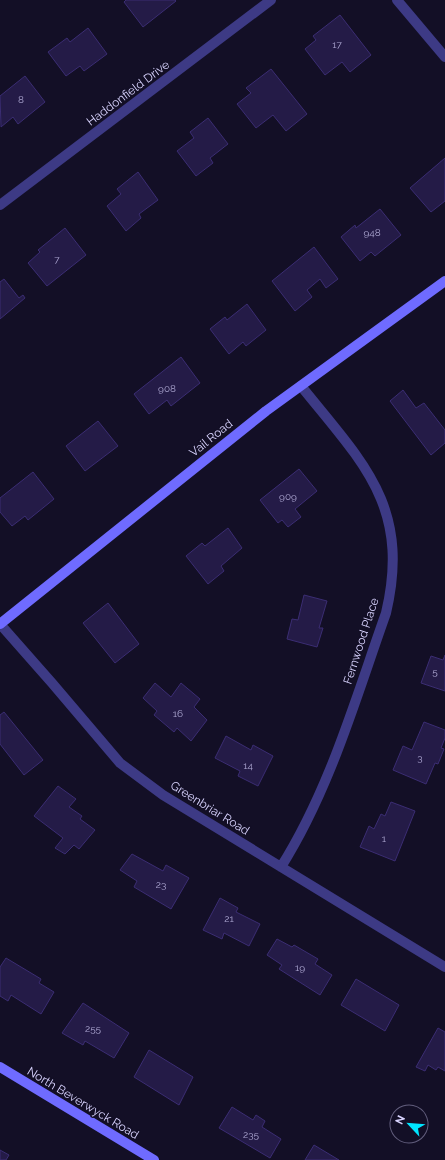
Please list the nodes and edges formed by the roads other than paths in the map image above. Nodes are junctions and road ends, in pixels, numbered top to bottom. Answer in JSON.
{"nodes":[{"id":1,"x":271,"y":0,"type":"edge"},
{"id":2,"x":398,"y":0,"type":"edge"},
{"id":3,"x":445,"y":57,"type":"edge"},
{"id":4,"x":0,"y":205,"type":"edge"},
{"id":5,"x":445,"y":281,"type":"edge"},
{"id":6,"x":301,"y":386,"type":"junction"},
{"id":7,"x":0,"y":624,"type":"edge"},
{"id":8,"x":281,"y":867,"type":"junction"},
{"id":9,"x":445,"y":967,"type":"edge"},
{"id":10,"x":0,"y":1068,"type":"edge"},
{"id":11,"x":154,"y":1160,"type":"edge"}],
"edges":[{"from":1,"to":4,"type":"street","name":"Haddonfield Drive"},
{"from":2,"to":3,"type":"street"},
{"from":5,"to":6,"type":"street","name":"Vail Road"},
{"from":6,"to":7,"type":"street","name":"Vail Road"},
{"from":6,"to":8,"type":"street","name":"Fernwood Place"},
{"from":7,"to":8,"type":"street","name":"Greenbriar Road"},
{"from":8,"to":9,"type":"street","name":"Greenbriar Road"},
{"from":10,"to":11,"type":"street","name":"North Beverwyck Road"}]}
